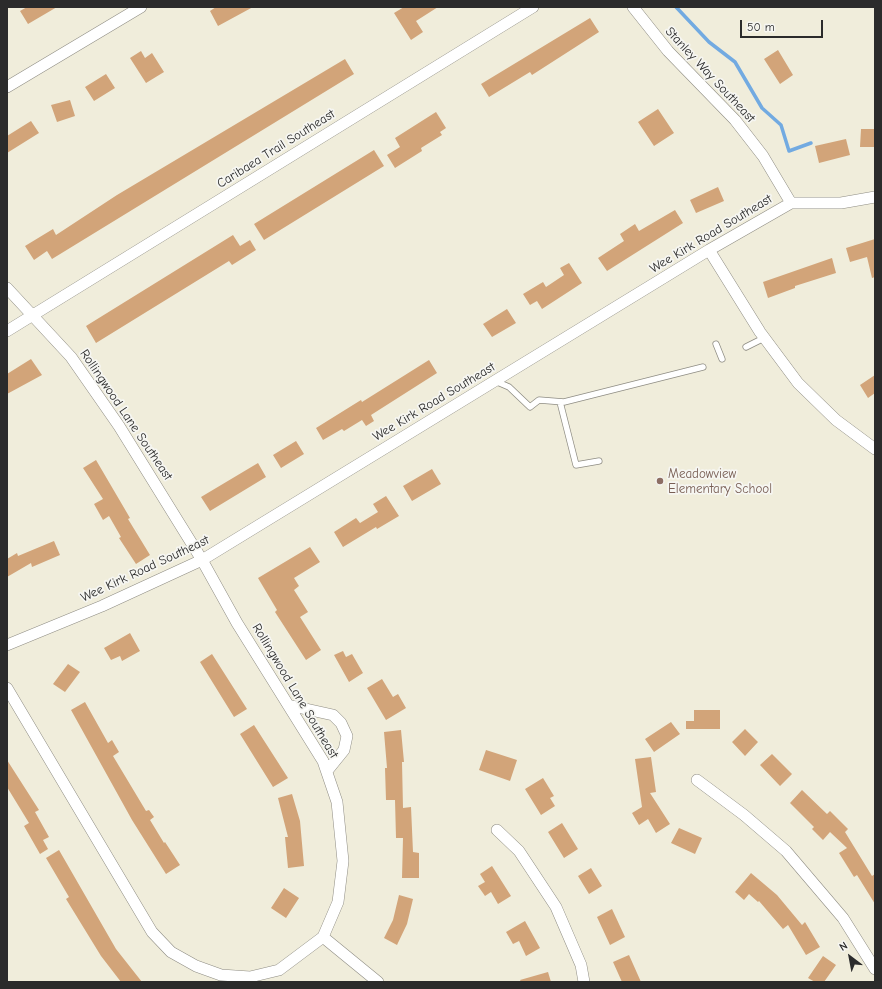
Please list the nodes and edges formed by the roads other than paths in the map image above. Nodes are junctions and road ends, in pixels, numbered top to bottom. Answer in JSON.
{"nodes":[{"id":1,"x":141,"y":7,"type":"edge"},
{"id":2,"x":533,"y":7,"type":"edge"},
{"id":3,"x":633,"y":7,"type":"edge"},
{"id":4,"x":7,"y":87,"type":"edge"},
{"id":5,"x":875,"y":197,"type":"edge"},
{"id":6,"x":791,"y":203,"type":"junction"},
{"id":7,"x":709,"y":250,"type":"junction"},
{"id":8,"x":7,"y":288,"type":"edge"},
{"id":9,"x":33,"y":315,"type":"junction"},
{"id":10,"x":7,"y":331,"type":"edge"},
{"id":11,"x":764,"y":338,"type":"junction"},
{"id":12,"x":716,"y":344,"type":"dead end"},
{"id":13,"x":746,"y":347,"type":"dead end"},
{"id":14,"x":722,"y":359,"type":"dead end"},
{"id":15,"x":703,"y":367,"type":"dead end"},
{"id":16,"x":495,"y":381,"type":"junction"},
{"id":17,"x":560,"y":402,"type":"junction"},
{"id":18,"x":875,"y":434,"type":"edge"},
{"id":19,"x":865,"y":440,"type":"junction"},
{"id":20,"x":875,"y":449,"type":"edge"},
{"id":21,"x":600,"y":461,"type":"dead end"},
{"id":22,"x":202,"y":560,"type":"junction"},
{"id":23,"x":7,"y":645,"type":"edge"},
{"id":24,"x":7,"y":688,"type":"edge"},
{"id":25,"x":288,"y":705,"type":"junction"},
{"id":26,"x":326,"y":771,"type":"junction"},
{"id":27,"x":697,"y":780,"type":"dead end"},
{"id":28,"x":497,"y":830,"type":"dead end"},
{"id":29,"x":322,"y":937,"type":"junction"},
{"id":30,"x":875,"y":969,"type":"edge"},
{"id":31,"x":378,"y":982,"type":"edge"},
{"id":32,"x":584,"y":982,"type":"edge"}],
"edges":[{"from":1,"to":4,"type":"street"},
{"from":2,"to":9,"type":"street","name":"Caribaea Trail Southeast"},
{"from":3,"to":6,"type":"street","name":"Stanley Way Southeast"},
{"from":5,"to":6,"type":"street","name":"Wee Kirk Road Southeast"},
{"from":6,"to":7,"type":"street","name":"Wee Kirk Road Southeast"},
{"from":7,"to":11,"type":"street"},
{"from":7,"to":16,"type":"street","name":"Wee Kirk Road Southeast"},
{"from":8,"to":9,"type":"street","name":"Rollingwood Lane Southeast"},
{"from":9,"to":10,"type":"street","name":"Caribaea Trail Southeast"},
{"from":9,"to":22,"type":"street","name":"Rollingwood Lane Southeast"},
{"from":11,"to":13,"type":"lane"},
{"from":11,"to":19,"type":"street"},
{"from":12,"to":14,"type":"lane"},
{"from":15,"to":17,"type":"lane"},
{"from":16,"to":17,"type":"lane"},
{"from":16,"to":22,"type":"street","name":"Wee Kirk Road Southeast"},
{"from":17,"to":21,"type":"lane"},
{"from":18,"to":19,"type":"street"},
{"from":19,"to":20,"type":"street"},
{"from":22,"to":23,"type":"street","name":"Wee Kirk Road Southeast"},
{"from":22,"to":25,"type":"street","name":"Rollingwood Lane Southeast"},
{"from":24,"to":29,"type":"street","name":"Rollingwood Lane Southeast"},
{"from":25,"to":26,"type":"street","name":"Rollingwood Lane Southeast"},
{"from":25,"to":26,"type":"street"},
{"from":26,"to":29,"type":"street","name":"Rollingwood Lane Southeast"},
{"from":27,"to":30,"type":"street"},
{"from":28,"to":32,"type":"street"},
{"from":29,"to":31,"type":"street"}]}
